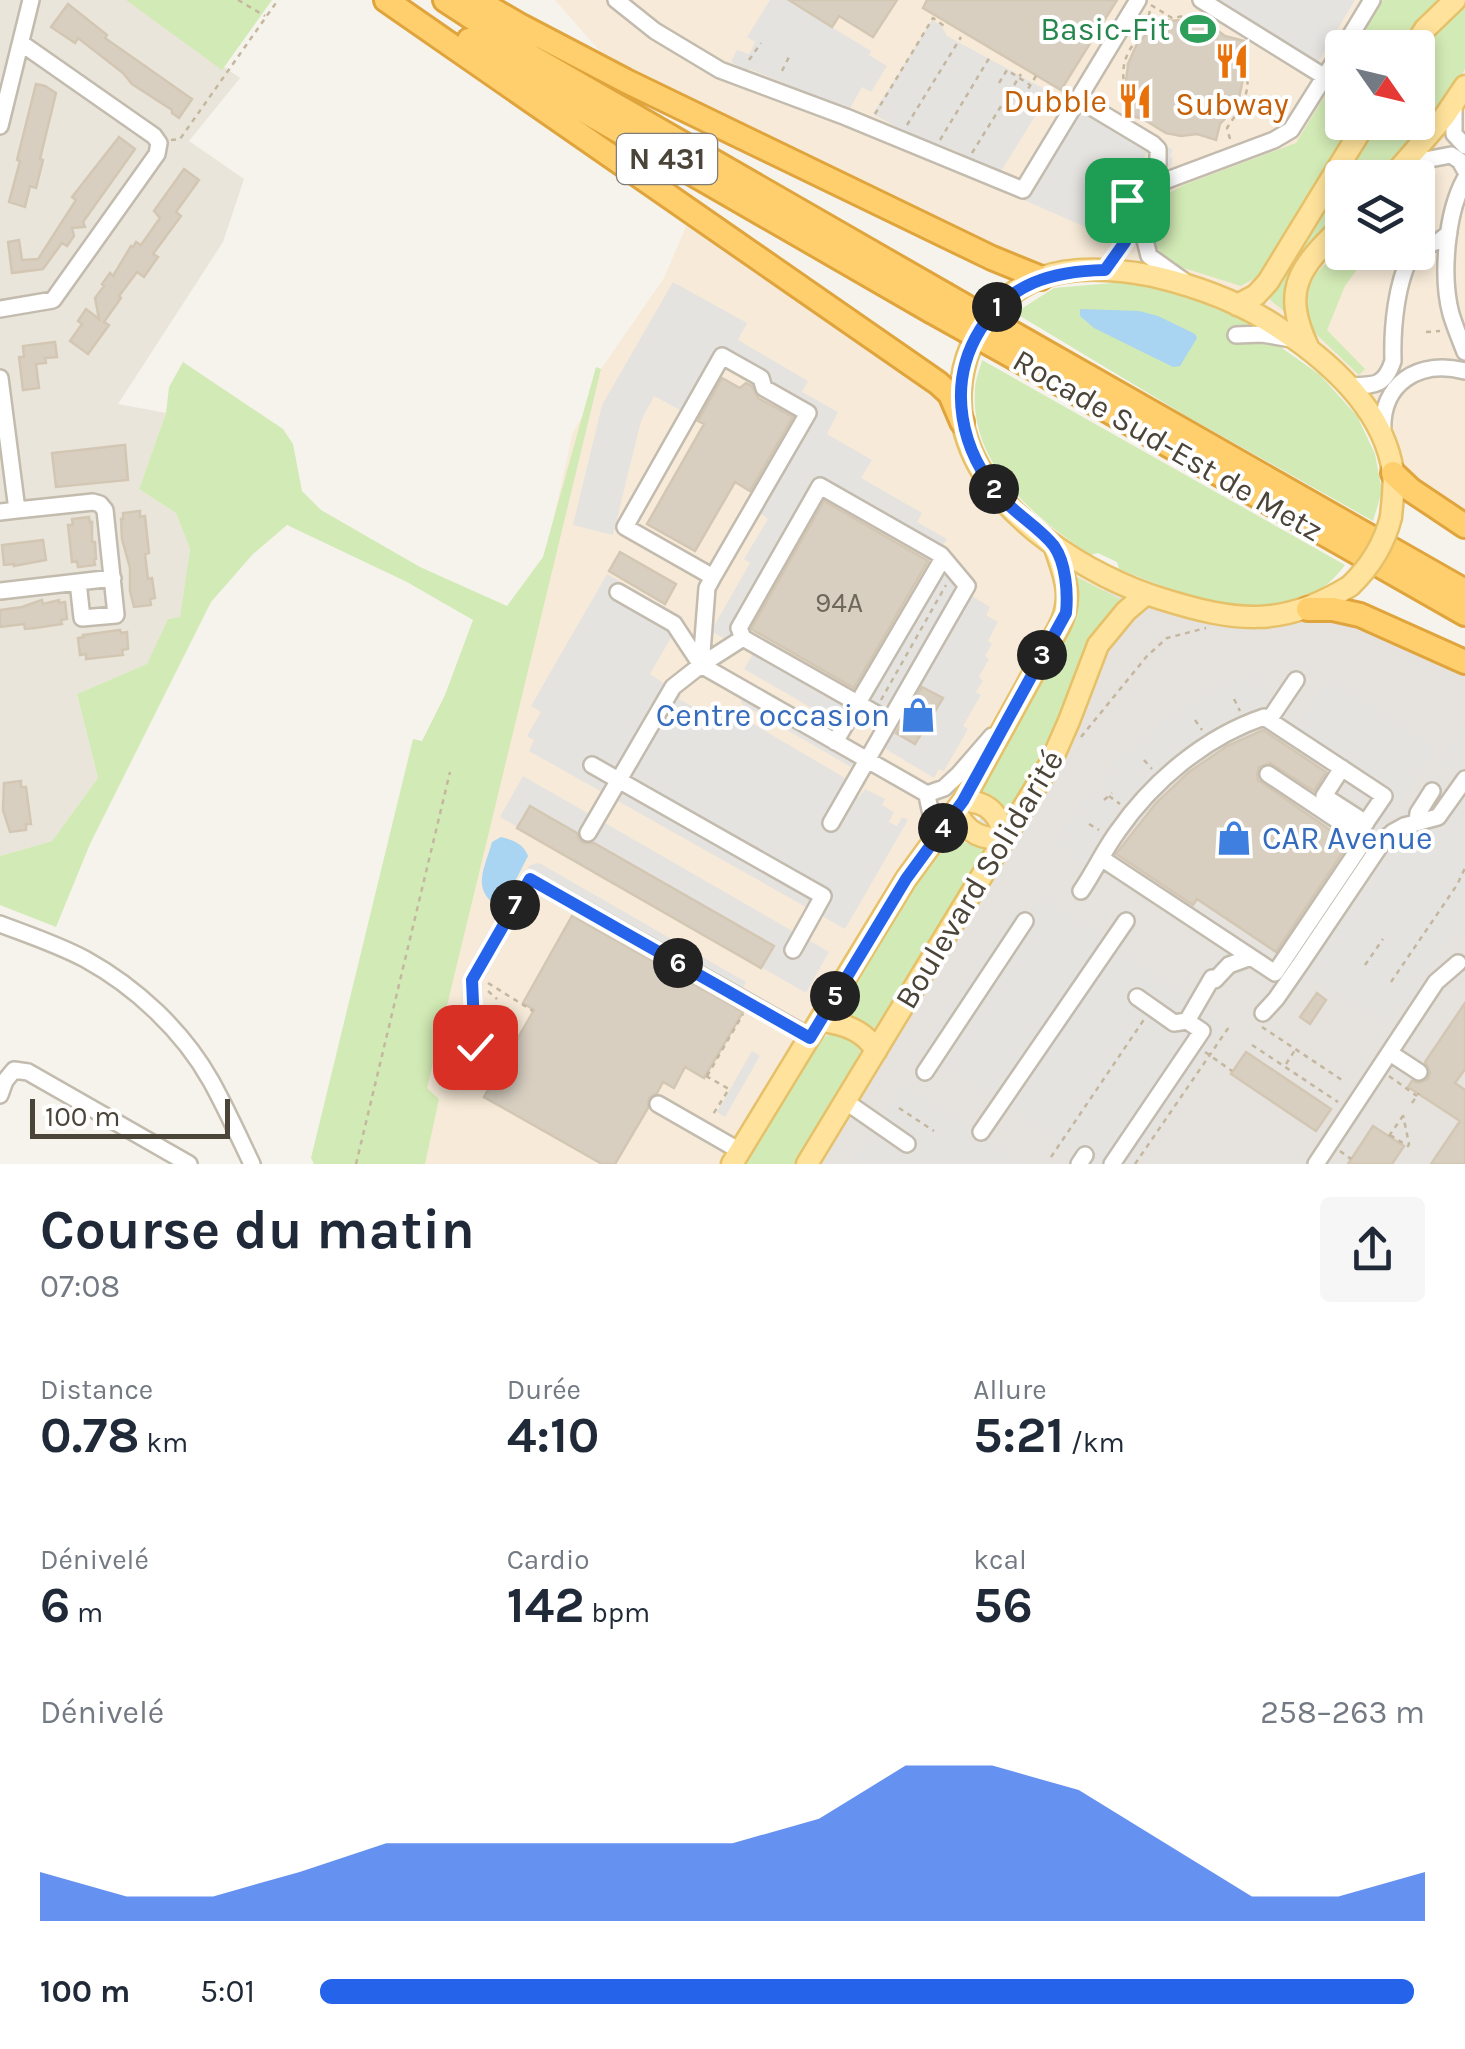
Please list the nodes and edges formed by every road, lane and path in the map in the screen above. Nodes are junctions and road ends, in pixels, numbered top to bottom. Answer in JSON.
{"nodes":[{"id":1,"x":32,"y":0,"type":"edge"},
{"id":2,"x":238,"y":0,"type":"edge"},
{"id":3,"x":278,"y":0,"type":"edge"},
{"id":4,"x":386,"y":0,"type":"edge"},
{"id":5,"x":408,"y":0,"type":"edge"},
{"id":6,"x":445,"y":0,"type":"edge"},
{"id":7,"x":476,"y":0,"type":"edge"},
{"id":8,"x":616,"y":0,"type":"edge"},
{"id":9,"x":1201,"y":0,"type":"edge"},
{"id":10,"x":1372,"y":0,"type":"edge"},
{"id":11,"x":1455,"y":0,"type":"edge"},
{"id":12,"x":1146,"y":1,"type":"edge"},
{"id":13,"x":266,"y":16,"type":"junction"},
{"id":14,"x":1202,"y":18,"type":"dead end"},
{"id":15,"x":947,"y":28,"type":"dead end"},
{"id":16,"x":1354,"y":30,"type":"edge"},
{"id":17,"x":1425,"y":30,"type":"edge"},
{"id":18,"x":961,"y":37,"type":"dead end"},
{"id":19,"x":1246,"y":39,"type":"dead end"},
{"id":20,"x":21,"y":42,"type":"junction"},
{"id":21,"x":760,"y":42,"type":"dead end"},
{"id":22,"x":790,"y":55,"type":"dead end"},
{"id":23,"x":991,"y":56,"type":"dead end"},
{"id":24,"x":749,"y":60,"type":"dead end"},
{"id":25,"x":782,"y":72,"type":"dead end"},
{"id":26,"x":1020,"y":76,"type":"junction"},
{"id":27,"x":1036,"y":76,"type":"dead end"},
{"id":28,"x":1325,"y":76,"type":"edge"},
{"id":29,"x":1325,"y":79,"type":"edge"},
{"id":30,"x":999,"y":83,"type":"dead end"},
{"id":31,"x":1030,"y":85,"type":"junction"},
{"id":32,"x":1460,"y":94,"type":"edge"},
{"id":33,"x":1022,"y":97,"type":"dead end"},
{"id":34,"x":1078,"y":98,"type":"junction"},
{"id":35,"x":874,"y":113,"type":"dead end"},
{"id":36,"x":1120,"y":124,"type":"junction"},
{"id":37,"x":0,"y":126,"type":"edge"},
{"id":38,"x":904,"y":130,"type":"dead end"},
{"id":39,"x":939,"y":140,"type":"dead end"},
{"id":40,"x":1355,"y":140,"type":"edge"},
{"id":41,"x":159,"y":143,"type":"junction"},
{"id":42,"x":972,"y":154,"type":"dead end"},
{"id":43,"x":1462,"y":154,"type":"edge"},
{"id":44,"x":1233,"y":155,"type":"junction"},
{"id":45,"x":1406,"y":160,"type":"edge"},
{"id":46,"x":1429,"y":160,"type":"edge"},
{"id":47,"x":1465,"y":180,"type":"edge"},
{"id":48,"x":1139,"y":211,"type":"junction"},
{"id":49,"x":1449,"y":233,"type":"junction"},
{"id":50,"x":1435,"y":242,"type":"edge"},
{"id":51,"x":1325,"y":243,"type":"edge"},
{"id":52,"x":1105,"y":270,"type":"junction"},
{"id":53,"x":1404,"y":270,"type":"edge"},
{"id":54,"x":1041,"y":278,"type":"junction"},
{"id":55,"x":1194,"y":288,"type":"junction"},
{"id":56,"x":938,"y":302,"type":"junction"},
{"id":57,"x":1237,"y":304,"type":"junction"},
{"id":58,"x":0,"y":308,"type":"edge"},
{"id":59,"x":1236,"y":335,"type":"dead end"},
{"id":60,"x":1302,"y":344,"type":"junction"},
{"id":61,"x":1022,"y":350,"type":"junction"},
{"id":62,"x":1465,"y":352,"type":"edge"},
{"id":63,"x":1393,"y":353,"type":"junction"},
{"id":64,"x":1465,"y":371,"type":"edge"},
{"id":65,"x":1418,"y":372,"type":"junction"},
{"id":66,"x":0,"y":378,"type":"edge"},
{"id":67,"x":1348,"y":386,"type":"junction"},
{"id":68,"x":962,"y":422,"type":"junction"},
{"id":69,"x":1383,"y":437,"type":"junction"},
{"id":70,"x":1393,"y":473,"type":"junction"},
{"id":71,"x":8,"y":511,"type":"edge"},
{"id":72,"x":1465,"y":526,"type":"edge"},
{"id":73,"x":1055,"y":548,"type":"junction"},
{"id":74,"x":949,"y":565,"type":"junction"},
{"id":75,"x":713,"y":577,"type":"junction"},
{"id":76,"x":112,"y":578,"type":"junction"},
{"id":77,"x":78,"y":582,"type":"junction"},
{"id":78,"x":0,"y":591,"type":"edge"},
{"id":79,"x":1465,"y":591,"type":"edge"},
{"id":80,"x":618,"y":592,"type":"dead end"},
{"id":81,"x":1146,"y":594,"type":"junction"},
{"id":82,"x":1308,"y":609,"type":"junction"},
{"id":83,"x":1465,"y":614,"type":"edge"},
{"id":84,"x":1209,"y":628,"type":"dead end"},
{"id":85,"x":743,"y":638,"type":"junction"},
{"id":86,"x":1465,"y":662,"type":"edge"},
{"id":87,"x":702,"y":665,"type":"junction"},
{"id":88,"x":1296,"y":680,"type":"dead end"},
{"id":89,"x":858,"y":703,"type":"junction"},
{"id":90,"x":874,"y":712,"type":"junction"},
{"id":91,"x":1008,"y":718,"type":"junction"},
{"id":92,"x":1268,"y":720,"type":"junction"},
{"id":93,"x":890,"y":721,"type":"junction"},
{"id":94,"x":1080,"y":738,"type":"dead end"},
{"id":95,"x":836,"y":742,"type":"junction"},
{"id":96,"x":867,"y":760,"type":"junction"},
{"id":97,"x":592,"y":765,"type":"dead end"},
{"id":98,"x":1342,"y":768,"type":"junction"},
{"id":99,"x":450,"y":772,"type":"dead end"},
{"id":100,"x":1268,"y":774,"type":"dead end"},
{"id":101,"x":1465,"y":779,"type":"edge"},
{"id":102,"x":619,"y":780,"type":"junction"},
{"id":103,"x":1432,"y":792,"type":"dead end"},
{"id":104,"x":927,"y":794,"type":"junction"},
{"id":105,"x":1112,"y":794,"type":"dead end"},
{"id":106,"x":1104,"y":800,"type":"dead end"},
{"id":107,"x":960,"y":807,"type":"junction"},
{"id":108,"x":1416,"y":822,"type":"junction"},
{"id":109,"x":831,"y":823,"type":"dead end"},
{"id":110,"x":1362,"y":829,"type":"junction"},
{"id":111,"x":588,"y":833,"type":"dead end"},
{"id":112,"x":934,"y":837,"type":"junction"},
{"id":113,"x":1005,"y":839,"type":"junction"},
{"id":114,"x":1101,"y":858,"type":"junction"},
{"id":115,"x":1465,"y":868,"type":"edge"},
{"id":116,"x":1081,"y":891,"type":"dead end"},
{"id":117,"x":1126,"y":921,"type":"dead end"},
{"id":118,"x":1025,"y":922,"type":"dead end"},
{"id":119,"x":0,"y":924,"type":"edge"},
{"id":120,"x":1382,"y":939,"type":"dead end"},
{"id":121,"x":793,"y":950,"type":"dead end"},
{"id":122,"x":1251,"y":957,"type":"junction"},
{"id":123,"x":1458,"y":963,"type":"dead end"},
{"id":124,"x":1365,"y":965,"type":"dead end"},
{"id":125,"x":482,"y":979,"type":"dead end"},
{"id":126,"x":1391,"y":982,"type":"dead end"},
{"id":127,"x":488,"y":992,"type":"dead end"},
{"id":128,"x":1137,"y":997,"type":"dead end"},
{"id":129,"x":497,"y":999,"type":"dead end"},
{"id":130,"x":749,"y":1004,"type":"junction"},
{"id":131,"x":533,"y":1010,"type":"dead end"},
{"id":132,"x":1156,"y":1010,"type":"junction"},
{"id":133,"x":1258,"y":1016,"type":"joint"},
{"id":134,"x":1187,"y":1021,"type":"junction"},
{"id":135,"x":1230,"y":1024,"type":"dead end"},
{"id":136,"x":815,"y":1029,"type":"junction"},
{"id":137,"x":1193,"y":1044,"type":"junction"},
{"id":138,"x":1252,"y":1045,"type":"dead end"},
{"id":139,"x":475,"y":1047,"type":"dead end"},
{"id":140,"x":1296,"y":1049,"type":"junction"},
{"id":141,"x":876,"y":1051,"type":"junction"},
{"id":142,"x":1390,"y":1053,"type":"junction"},
{"id":143,"x":1210,"y":1056,"type":"junction"},
{"id":144,"x":7,"y":1066,"type":"edge"},
{"id":145,"x":1284,"y":1066,"type":"junction"},
{"id":146,"x":1232,"y":1071,"type":"dead end"},
{"id":147,"x":925,"y":1072,"type":"dead end"},
{"id":148,"x":1419,"y":1072,"type":"dead end"},
{"id":149,"x":1387,"y":1075,"type":"dead end"},
{"id":150,"x":1345,"y":1082,"type":"dead end"},
{"id":151,"x":0,"y":1095,"type":"edge"},
{"id":152,"x":845,"y":1102,"type":"junction"},
{"id":153,"x":658,"y":1104,"type":"dead end"},
{"id":154,"x":1340,"y":1104,"type":"dead end"},
{"id":155,"x":1412,"y":1104,"type":"dead end"},
{"id":156,"x":899,"y":1108,"type":"dead end"},
{"id":157,"x":711,"y":1122,"type":"dead end"},
{"id":158,"x":934,"y":1132,"type":"dead end"},
{"id":159,"x":981,"y":1132,"type":"dead end"},
{"id":160,"x":1390,"y":1135,"type":"joint"},
{"id":161,"x":907,"y":1144,"type":"dead end"},
{"id":162,"x":1337,"y":1148,"type":"dead end"},
{"id":163,"x":1051,"y":1157,"type":"dead end"},
{"id":164,"x":736,"y":1158,"type":"edge"},
{"id":165,"x":1352,"y":1159,"type":"dead end"},
{"id":166,"x":189,"y":1164,"type":"edge"},
{"id":167,"x":252,"y":1164,"type":"edge"},
{"id":168,"x":356,"y":1164,"type":"edge"},
{"id":169,"x":807,"y":1164,"type":"edge"},
{"id":170,"x":1112,"y":1164,"type":"edge"},
{"id":171,"x":1135,"y":1164,"type":"edge"},
{"id":172,"x":1316,"y":1164,"type":"edge"}],
"edges":[{"from":1,"to":20,"type":"street"},
{"from":2,"to":13,"type":"path"},
{"from":3,"to":13,"type":"path"},
{"from":4,"to":68,"type":"highway"},
{"from":5,"to":56,"type":"highway","name":"Rocade Sud-Est de Metz","number":"N 431"},
{"from":6,"to":56,"type":"highway","name":"Rocade Sud-Est de Metz","number":"N 431"},
{"from":7,"to":54,"type":"highway"},
{"from":8,"to":34,"type":"street"},
{"from":9,"to":28,"type":"street"},
{"from":10,"to":16,"type":"street"},
{"from":11,"to":17,"type":"main road"},
{"from":12,"to":14,"type":"path"},
{"from":12,"to":34,"type":"street"},
{"from":12,"to":36,"type":"path"},
{"from":13,"to":41,"type":"path"},
{"from":15,"to":35,"type":"path"},
{"from":18,"to":38,"type":"path"},
{"from":19,"to":44,"type":"path"},
{"from":20,"to":37,"type":"street"},
{"from":20,"to":41,"type":"street"},
{"from":21,"to":24,"type":"path"},
{"from":22,"to":25,"type":"path"},
{"from":23,"to":39,"type":"path"},
{"from":26,"to":30,"type":"path"},
{"from":26,"to":31,"type":"path"},
{"from":26,"to":42,"type":"path"},
{"from":27,"to":31,"type":"path"},
{"from":29,"to":44,"type":"street"},
{"from":31,"to":33,"type":"path"},
{"from":32,"to":43,"type":"street"},
{"from":32,"to":45,"type":"main road"},
{"from":34,"to":36,"type":"street"},
{"from":36,"to":48,"type":"street"},
{"from":40,"to":57,"type":"main road"},
{"from":41,"to":58,"type":"street"},
{"from":43,"to":46,"type":"street"},
{"from":44,"to":48,"type":"street"},
{"from":47,"to":49,"type":"street"},
{"from":48,"to":52,"type":"street"},
{"from":48,"to":55,"type":"street"},
{"from":49,"to":50,"type":"street"},
{"from":49,"to":62,"type":"street"},
{"from":51,"to":60,"type":"main road"},
{"from":52,"to":54,"type":"main road"},
{"from":52,"to":55,"type":"main road"},
{"from":53,"to":63,"type":"street"},
{"from":54,"to":68,"type":"main road"},
{"from":55,"to":57,"type":"main road"},
{"from":56,"to":61,"type":"highway","name":"Rocade Sud-Est de Metz","number":"N 431","bridge":true},
{"from":57,"to":60,"type":"main road"},
{"from":59,"to":60,"type":"street"},
{"from":60,"to":67,"type":"main road"},
{"from":61,"to":79,"type":"highway","name":"Rocade Sud-Est de Metz","number":"N 431"},
{"from":61,"to":83,"type":"highway","name":"Rocade Sud-Est de Metz","number":"N 431"},
{"from":63,"to":65,"type":"street"},
{"from":63,"to":67,"type":"street"},
{"from":64,"to":65,"type":"street"},
{"from":65,"to":69,"type":"street"},
{"from":66,"to":71,"type":"street"},
{"from":67,"to":69,"type":"main road"},
{"from":68,"to":73,"type":"main road"},
{"from":69,"to":70,"type":"main road"},
{"from":70,"to":72,"type":"highway"},
{"from":70,"to":82,"type":"main road","bridge":true},
{"from":71,"to":76,"type":"street"},
{"from":73,"to":81,"type":"main road"},
{"from":73,"to":91,"type":"main road","name":"Boulevard Solidarité"},
{"from":74,"to":85,"type":"street"},
{"from":74,"to":89,"type":"street"},
{"from":74,"to":90,"type":"path"},
{"from":74,"to":93,"type":"street"},
{"from":75,"to":75,"type":"street"},
{"from":75,"to":87,"type":"street"},
{"from":76,"to":77,"type":"street"},
{"from":76,"to":77,"type":"street"},
{"from":77,"to":78,"type":"street"},
{"from":80,"to":87,"type":"street"},
{"from":81,"to":82,"type":"main road"},
{"from":81,"to":113,"type":"main road","name":"Boulevard Solidarité"},
{"from":82,"to":86,"type":"highway"},
{"from":84,"to":94,"type":"path"},
{"from":85,"to":87,"type":"street"},
{"from":85,"to":89,"type":"street"},
{"from":87,"to":95,"type":"street"},
{"from":87,"to":102,"type":"street"},
{"from":88,"to":92,"type":"street"},
{"from":89,"to":90,"type":"street"},
{"from":89,"to":95,"type":"street"},
{"from":90,"to":93,"type":"street"},
{"from":91,"to":104,"type":"street"},
{"from":91,"to":107,"type":"main road","name":"Boulevard Solidarité"},
{"from":92,"to":98,"type":"street"},
{"from":92,"to":114,"type":"street"},
{"from":93,"to":96,"type":"street"},
{"from":95,"to":96,"type":"street"},
{"from":96,"to":104,"type":"street"},
{"from":96,"to":109,"type":"street"},
{"from":97,"to":102,"type":"street"},
{"from":98,"to":110,"type":"street"},
{"from":98,"to":110,"type":"street"},
{"from":99,"to":168,"type":"path"},
{"from":100,"to":110,"type":"street"},
{"from":101,"to":108,"type":"street"},
{"from":102,"to":111,"type":"street"},
{"from":102,"to":121,"type":"street"},
{"from":103,"to":108,"type":"street"},
{"from":104,"to":112,"type":"street"},
{"from":105,"to":106,"type":"path"},
{"from":107,"to":112,"type":"main road","name":"Boulevard Solidarité"},
{"from":107,"to":113,"type":"main road"},
{"from":107,"to":113,"type":"main road"},
{"from":108,"to":133,"type":"street"},
{"from":110,"to":122,"type":"street"},
{"from":112,"to":136,"type":"main road","name":"Boulevard Solidarité"},
{"from":113,"to":141,"type":"main road","name":"Boulevard Solidarité"},
{"from":114,"to":116,"type":"street"},
{"from":114,"to":122,"type":"street"},
{"from":115,"to":126,"type":"path"},
{"from":117,"to":159,"type":"street"},
{"from":118,"to":147,"type":"street"},
{"from":119,"to":167,"type":"street"},
{"from":120,"to":124,"type":"path"},
{"from":122,"to":134,"type":"street"},
{"from":123,"to":142,"type":"street"},
{"from":125,"to":131,"type":"path"},
{"from":127,"to":129,"type":"path"},
{"from":128,"to":132,"type":"street"},
{"from":130,"to":136,"type":"street"},
{"from":130,"to":139,"type":"street"},
{"from":130,"to":157,"type":"path"},
{"from":132,"to":134,"type":"street"},
{"from":132,"to":163,"type":"path"},
{"from":133,"to":140,"type":"path"},
{"from":134,"to":137,"type":"street"},
{"from":135,"to":143,"type":"path"},
{"from":136,"to":141,"type":"main road"},
{"from":136,"to":164,"type":"main road","name":"Boulevard Solidarité"},
{"from":137,"to":143,"type":"path"},
{"from":137,"to":170,"type":"street"},
{"from":138,"to":145,"type":"path"},
{"from":140,"to":145,"type":"path"},
{"from":140,"to":150,"type":"path"},
{"from":141,"to":152,"type":"main road","name":"Boulevard Solidarité"},
{"from":142,"to":148,"type":"street"},
{"from":142,"to":172,"type":"street"},
{"from":143,"to":146,"type":"path"},
{"from":143,"to":171,"type":"path"},
{"from":144,"to":151,"type":"street"},
{"from":144,"to":166,"type":"street"},
{"from":145,"to":154,"type":"path"},
{"from":149,"to":155,"type":"path"},
{"from":152,"to":161,"type":"street"},
{"from":152,"to":169,"type":"main road","name":"Boulevard Solidarité"},
{"from":153,"to":164,"type":"street"},
{"from":156,"to":158,"type":"path"},
{"from":160,"to":160,"type":"path"},
{"from":162,"to":165,"type":"path"}]}
